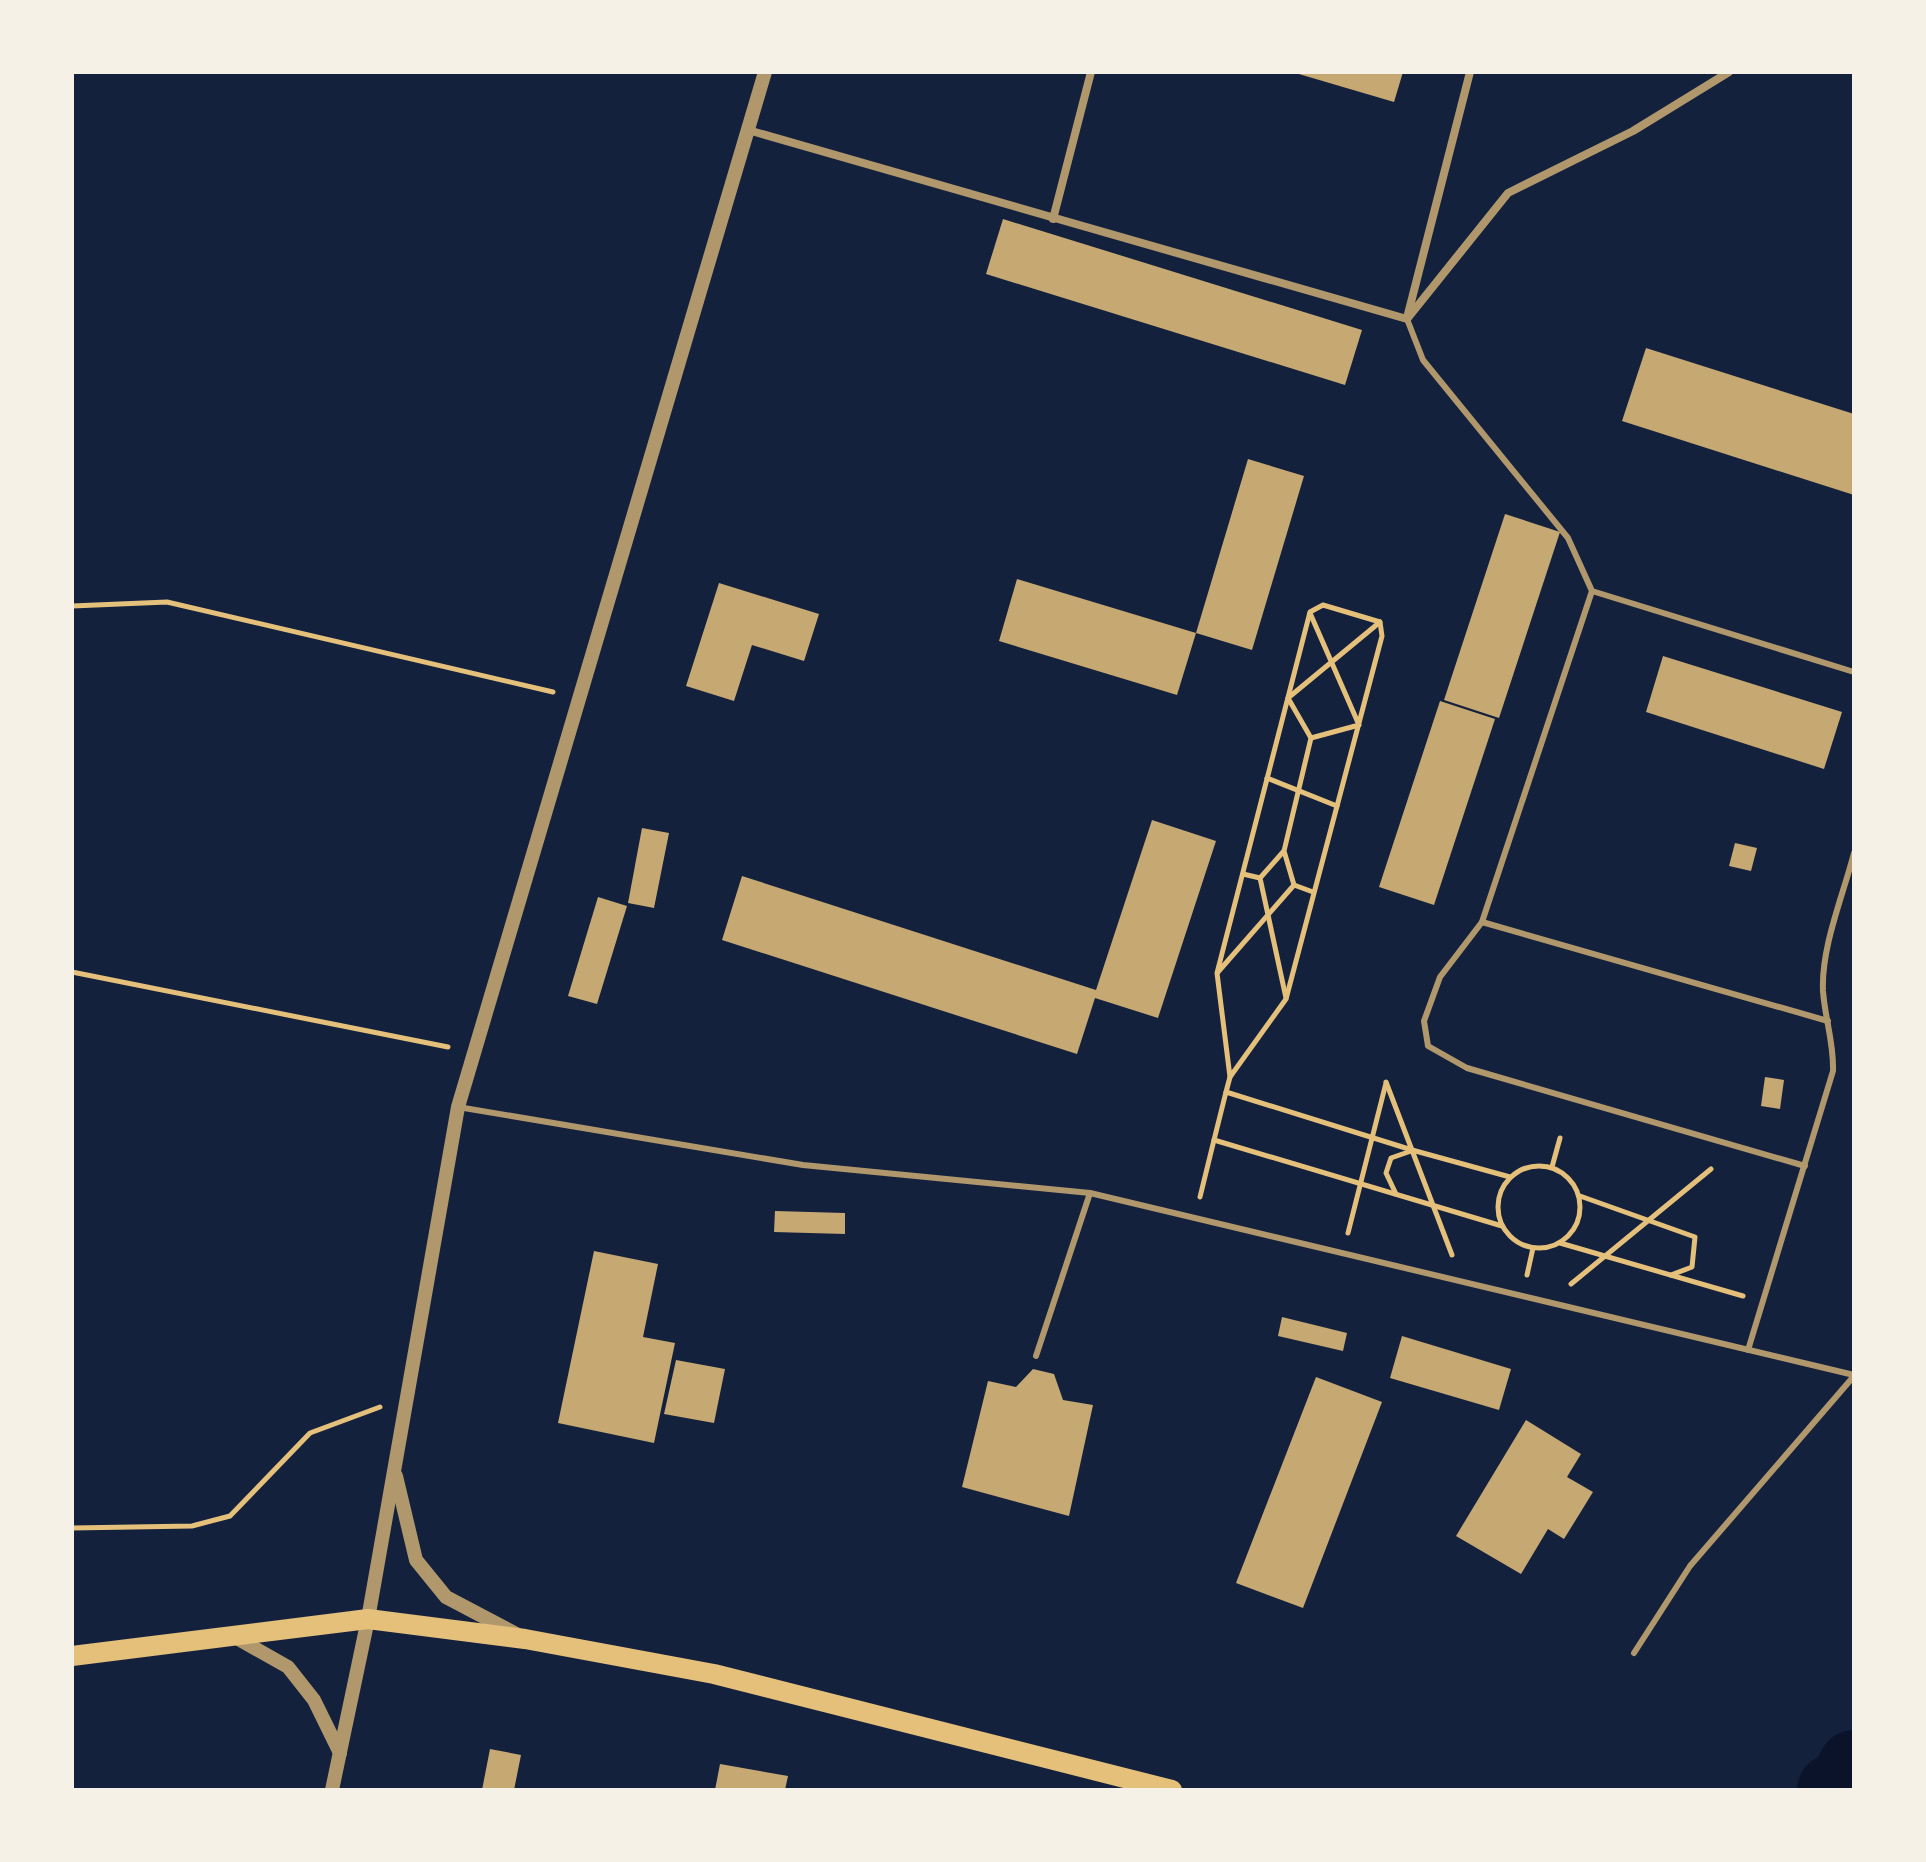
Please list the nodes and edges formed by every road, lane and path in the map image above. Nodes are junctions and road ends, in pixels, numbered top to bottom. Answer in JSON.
{"nodes":[{"id":1,"x":765,"y":72,"type":"edge"},
{"id":2,"x":1091,"y":72,"type":"edge"},
{"id":3,"x":1470,"y":72,"type":"edge"},
{"id":4,"x":1729,"y":72,"type":"edge"},
{"id":5,"x":748,"y":130,"type":"junction"},
{"id":6,"x":1053,"y":219,"type":"junction"},
{"id":7,"x":1407,"y":319,"type":"junction"},
{"id":8,"x":1592,"y":591,"type":"junction"},
{"id":9,"x":72,"y":606,"type":"edge"},
{"id":10,"x":1310,"y":612,"type":"junction"},
{"id":11,"x":1380,"y":622,"type":"junction"},
{"id":12,"x":1332,"y":662,"type":"junction"},
{"id":13,"x":1854,"y":672,"type":"edge"},
{"id":14,"x":580,"y":698,"type":"junction"},
{"id":15,"x":1288,"y":698,"type":"junction"},
{"id":16,"x":1359,"y":725,"type":"junction"},
{"id":17,"x":1311,"y":738,"type":"junction"},
{"id":18,"x":1267,"y":778,"type":"junction"},
{"id":19,"x":1298,"y":791,"type":"junction"},
{"id":20,"x":1337,"y":806,"type":"junction"},
{"id":21,"x":1284,"y":851,"type":"junction"},
{"id":22,"x":1854,"y":853,"type":"edge"},
{"id":23,"x":1243,"y":874,"type":"junction"},
{"id":24,"x":1260,"y":878,"type":"junction"},
{"id":25,"x":1294,"y":885,"type":"junction"},
{"id":26,"x":1313,"y":892,"type":"junction"},
{"id":27,"x":1268,"y":915,"type":"junction"},
{"id":28,"x":1482,"y":922,"type":"junction"},
{"id":29,"x":72,"y":972,"type":"edge"},
{"id":30,"x":1217,"y":973,"type":"junction"},
{"id":31,"x":1286,"y":999,"type":"junction"},
{"id":32,"x":1828,"y":1021,"type":"junction"},
{"id":33,"x":474,"y":1053,"type":"junction"},
{"id":34,"x":1230,"y":1077,"type":"junction"},
{"id":35,"x":1226,"y":1092,"type":"junction"},
{"id":36,"x":458,"y":1107,"type":"junction"},
{"id":37,"x":1372,"y":1138,"type":"junction"},
{"id":38,"x":1560,"y":1138,"type":"dead end"},
{"id":39,"x":1214,"y":1140,"type":"junction"},
{"id":40,"x":1412,"y":1150,"type":"junction"},
{"id":41,"x":1805,"y":1166,"type":"junction"},
{"id":42,"x":1552,"y":1167,"type":"junction"},
{"id":43,"x":1711,"y":1169,"type":"dead end"},
{"id":44,"x":1510,"y":1177,"type":"junction"},
{"id":45,"x":1360,"y":1184,"type":"junction"},
{"id":46,"x":1090,"y":1193,"type":"junction"},
{"id":47,"x":1396,"y":1194,"type":"junction"},
{"id":48,"x":1579,"y":1196,"type":"junction"},
{"id":49,"x":1433,"y":1205,"type":"junction"},
{"id":50,"x":1195,"y":1218,"type":"junction"},
{"id":51,"x":1648,"y":1221,"type":"junction"},
{"id":52,"x":1502,"y":1226,"type":"junction"},
{"id":53,"x":1559,"y":1243,"type":"junction"},
{"id":54,"x":1343,"y":1254,"type":"junction"},
{"id":55,"x":1605,"y":1256,"type":"junction"},
{"id":56,"x":1671,"y":1275,"type":"junction"},
{"id":57,"x":1463,"y":1282,"type":"junction"},
{"id":58,"x":1548,"y":1302,"type":"junction"},
{"id":59,"x":1763,"y":1302,"type":"junction"},
{"id":60,"x":1748,"y":1350,"type":"junction"},
{"id":61,"x":1036,"y":1356,"type":"dead end"},
{"id":62,"x":1854,"y":1375,"type":"edge"},
{"id":63,"x":407,"y":1397,"type":"junction"},
{"id":64,"x":394,"y":1469,"type":"junction"},
{"id":65,"x":72,"y":1528,"type":"edge"},
{"id":66,"x":368,"y":1619,"type":"junction"},
{"id":67,"x":233,"y":1636,"type":"junction"},
{"id":68,"x":525,"y":1639,"type":"junction"},
{"id":69,"x":1634,"y":1653,"type":"dead end"},
{"id":70,"x":72,"y":1656,"type":"edge"},
{"id":71,"x":340,"y":1753,"type":"junction"},
{"id":72,"x":332,"y":1790,"type":"edge"},
{"id":73,"x":1172,"y":1790,"type":"edge"}],
"edges":[{"from":1,"to":5,"type":"street"},
{"from":2,"to":6,"type":"street"},
{"from":3,"to":7,"type":"street"},
{"from":4,"to":7,"type":"street"},
{"from":5,"to":6,"type":"street"},
{"from":5,"to":14,"type":"street"},
{"from":6,"to":7,"type":"street"},
{"from":7,"to":8,"type":"lane"},
{"from":8,"to":13,"type":"lane"},
{"from":8,"to":28,"type":"lane"},
{"from":9,"to":14,"type":"path"},
{"from":10,"to":11,"type":"path"},
{"from":10,"to":12,"type":"path"},
{"from":10,"to":15,"type":"path"},
{"from":11,"to":12,"type":"path"},
{"from":11,"to":16,"type":"path"},
{"from":12,"to":15,"type":"path"},
{"from":12,"to":16,"type":"path"},
{"from":14,"to":33,"type":"street"},
{"from":15,"to":17,"type":"path"},
{"from":15,"to":18,"type":"path"},
{"from":16,"to":17,"type":"path"},
{"from":16,"to":20,"type":"path"},
{"from":17,"to":19,"type":"path"},
{"from":18,"to":19,"type":"path"},
{"from":18,"to":23,"type":"path"},
{"from":19,"to":20,"type":"path"},
{"from":19,"to":21,"type":"path"},
{"from":20,"to":26,"type":"path"},
{"from":21,"to":24,"type":"path"},
{"from":21,"to":25,"type":"path"},
{"from":22,"to":32,"type":"lane"},
{"from":23,"to":24,"type":"path"},
{"from":23,"to":30,"type":"path"},
{"from":24,"to":27,"type":"path"},
{"from":25,"to":26,"type":"path"},
{"from":25,"to":27,"type":"path"},
{"from":26,"to":31,"type":"path"},
{"from":27,"to":30,"type":"path"},
{"from":27,"to":31,"type":"path"},
{"from":28,"to":32,"type":"lane"},
{"from":28,"to":41,"type":"lane"},
{"from":29,"to":33,"type":"path"},
{"from":30,"to":34,"type":"path"},
{"from":31,"to":34,"type":"path"},
{"from":32,"to":41,"type":"lane"},
{"from":33,"to":36,"type":"street"},
{"from":34,"to":35,"type":"path"},
{"from":35,"to":37,"type":"path"},
{"from":35,"to":39,"type":"path"},
{"from":36,"to":46,"type":"lane"},
{"from":36,"to":63,"type":"street"},
{"from":37,"to":40,"type":"path"},
{"from":37,"to":40,"type":"path"},
{"from":37,"to":45,"type":"path"},
{"from":38,"to":42,"type":"path"},
{"from":39,"to":45,"type":"path"},
{"from":39,"to":50,"type":"path"},
{"from":40,"to":44,"type":"path"},
{"from":40,"to":47,"type":"path"},
{"from":40,"to":49,"type":"path"},
{"from":41,"to":59,"type":"lane"},
{"from":42,"to":44,"type":"path"},
{"from":42,"to":48,"type":"path"},
{"from":43,"to":51,"type":"path"},
{"from":44,"to":52,"type":"path"},
{"from":45,"to":47,"type":"path"},
{"from":45,"to":54,"type":"path"},
{"from":46,"to":50,"type":"lane"},
{"from":46,"to":61,"type":"lane"},
{"from":47,"to":49,"type":"path"},
{"from":48,"to":51,"type":"path"},
{"from":48,"to":53,"type":"path"},
{"from":49,"to":52,"type":"path"},
{"from":49,"to":57,"type":"path"},
{"from":50,"to":54,"type":"lane"},
{"from":51,"to":55,"type":"path"},
{"from":51,"to":56,"type":"path"},
{"from":52,"to":53,"type":"path"},
{"from":53,"to":55,"type":"path"},
{"from":54,"to":57,"type":"lane"},
{"from":55,"to":56,"type":"path"},
{"from":55,"to":58,"type":"path"},
{"from":56,"to":59,"type":"path"},
{"from":57,"to":58,"type":"lane"},
{"from":58,"to":60,"type":"lane"},
{"from":59,"to":60,"type":"lane"},
{"from":60,"to":62,"type":"lane"},
{"from":62,"to":69,"type":"lane"},
{"from":63,"to":64,"type":"street"},
{"from":63,"to":65,"type":"path"},
{"from":64,"to":66,"type":"street"},
{"from":64,"to":68,"type":"street"},
{"from":66,"to":67,"type":"main road"},
{"from":66,"to":68,"type":"main road"},
{"from":66,"to":71,"type":"street"},
{"from":67,"to":70,"type":"main road"},
{"from":67,"to":71,"type":"street"},
{"from":68,"to":73,"type":"main road"},
{"from":71,"to":72,"type":"street"}]}
